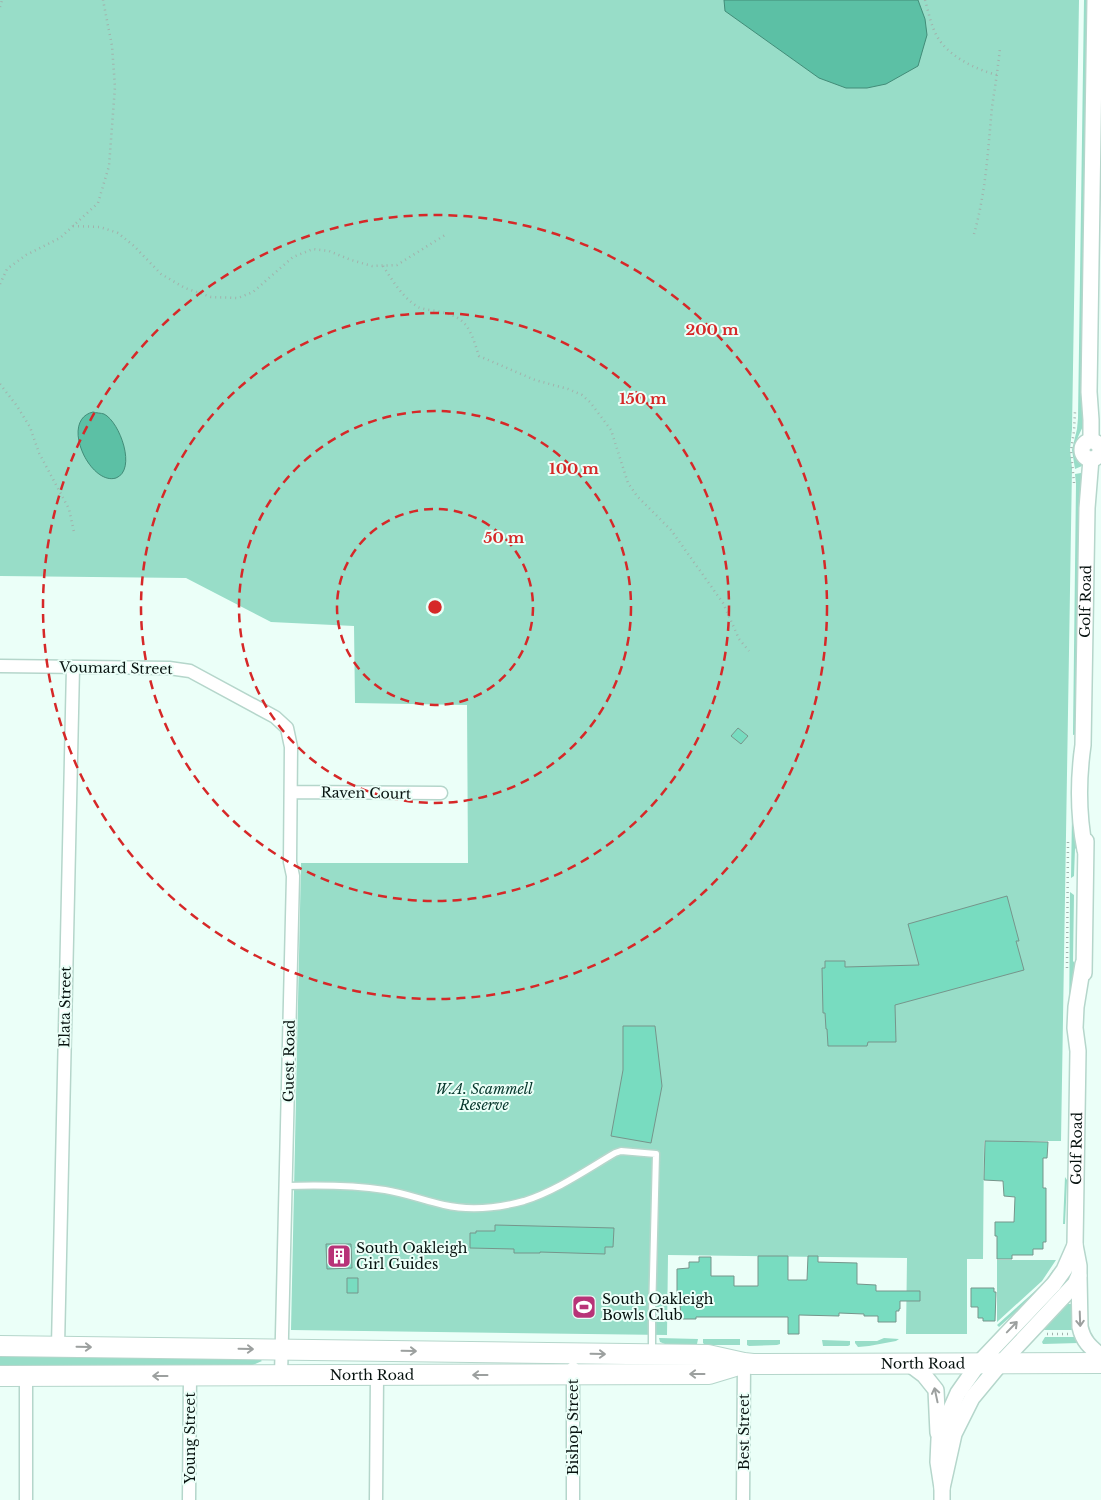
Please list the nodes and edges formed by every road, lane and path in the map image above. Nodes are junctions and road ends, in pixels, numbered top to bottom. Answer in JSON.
{"nodes":[{"id":1,"x":2,"y":0,"type":"edge"},
{"id":2,"x":103,"y":0,"type":"edge"},
{"id":3,"x":925,"y":0,"type":"edge"},
{"id":4,"x":1095,"y":0,"type":"edge"},
{"id":5,"x":0,"y":6,"type":"edge"},
{"id":6,"x":1000,"y":48,"type":"dead end"},
{"id":7,"x":997,"y":75,"type":"junction"},
{"id":8,"x":1097,"y":152,"type":"edge"},
{"id":9,"x":73,"y":226,"type":"junction"},
{"id":10,"x":974,"y":234,"type":"dead end"},
{"id":11,"x":445,"y":235,"type":"dead end"},
{"id":12,"x":383,"y":266,"type":"junction"},
{"id":13,"x":0,"y":284,"type":"edge"},
{"id":14,"x":0,"y":384,"type":"edge"},
{"id":15,"x":1075,"y":403,"type":"dead end"},
{"id":16,"x":1096,"y":450,"type":"edge"},
{"id":17,"x":1074,"y":488,"type":"dead end"},
{"id":18,"x":74,"y":532,"type":"dead end"},
{"id":19,"x":749,"y":651,"type":"dead end"},
{"id":20,"x":0,"y":666,"type":"edge"},
{"id":21,"x":73,"y":667,"type":"junction"},
{"id":22,"x":291,"y":747,"type":"joint"},
{"id":23,"x":291,"y":792,"type":"junction"},
{"id":24,"x":440,"y":793,"type":"dead end"},
{"id":25,"x":1068,"y":885,"type":"dead end"},
{"id":26,"x":1067,"y":961,"type":"dead end"},
{"id":27,"x":286,"y":1186,"type":"junction"},
{"id":28,"x":1075,"y":1245,"type":"junction"},
{"id":29,"x":1079,"y":1275,"type":"junction"},
{"id":30,"x":1046,"y":1334,"type":"dead end"},
{"id":31,"x":1077,"y":1334,"type":"dead end"},
{"id":32,"x":0,"y":1346,"type":"edge"},
{"id":33,"x":58,"y":1346,"type":"junction"},
{"id":34,"x":281,"y":1349,"type":"junction"},
{"id":35,"x":573,"y":1354,"type":"junction"},
{"id":36,"x":652,"y":1355,"type":"junction"},
{"id":37,"x":1101,"y":1356,"type":"edge"},
{"id":38,"x":908,"y":1363,"type":"junction"},
{"id":39,"x":979,"y":1363,"type":"junction"},
{"id":40,"x":1000,"y":1363,"type":"junction"},
{"id":41,"x":1101,"y":1363,"type":"edge"},
{"id":42,"x":744,"y":1364,"type":"junction"},
{"id":43,"x":573,"y":1375,"type":"junction"},
{"id":44,"x":0,"y":1376,"type":"edge"},
{"id":45,"x":26,"y":1376,"type":"junction"},
{"id":46,"x":190,"y":1376,"type":"junction"},
{"id":47,"x":280,"y":1376,"type":"junction"},
{"id":48,"x":377,"y":1376,"type":"junction"},
{"id":49,"x":939,"y":1439,"type":"junction"},
{"id":50,"x":942,"y":1494,"type":"edge"},
{"id":51,"x":26,"y":1500,"type":"edge"},
{"id":52,"x":190,"y":1500,"type":"edge"},
{"id":53,"x":376,"y":1500,"type":"edge"},
{"id":54,"x":573,"y":1500,"type":"edge"},
{"id":55,"x":743,"y":1500,"type":"edge"}],
"edges":[{"from":1,"to":5,"type":"path"},
{"from":2,"to":9,"type":"path"},
{"from":3,"to":7,"type":"path"},
{"from":4,"to":8,"type":"street","name":"Golf Road"},
{"from":6,"to":7,"type":"path"},
{"from":7,"to":10,"type":"path"},
{"from":8,"to":16,"type":"street","name":"Golf Road"},
{"from":9,"to":12,"type":"path"},
{"from":9,"to":13,"type":"path"},
{"from":11,"to":12,"type":"path"},
{"from":12,"to":19,"type":"path"},
{"from":14,"to":18,"type":"path"},
{"from":15,"to":17,"type":"path"},
{"from":16,"to":28,"type":"street","name":"Golf Road"},
{"from":20,"to":21,"type":"street","name":"Voumard Street"},
{"from":21,"to":22,"type":"street","name":"Voumard Street"},
{"from":21,"to":33,"type":"street","name":"Elata Street"},
{"from":22,"to":23,"type":"street","name":"Guest Road"},
{"from":23,"to":24,"type":"street","name":"Raven Court"},
{"from":23,"to":27,"type":"street","name":"Guest Road"},
{"from":25,"to":26,"type":"path"},
{"from":27,"to":34,"type":"street","name":"Guest Road"},
{"from":27,"to":36,"type":"lane"},
{"from":28,"to":29,"type":"street","name":"Golf Road"},
{"from":39,"to":28,"type":"street","name":"Golf Road","one_way":true},
{"from":29,"to":37,"type":"street","name":"Golf Road","one_way":true},
{"from":29,"to":40,"type":"street"},
{"from":30,"to":31,"type":"path"},
{"from":32,"to":33,"type":"highway","name":"North Road"},
{"from":33,"to":34,"type":"highway","name":"North Road","one_way":true},
{"from":34,"to":35,"type":"highway","name":"North Road","one_way":true},
{"from":34,"to":47,"type":"street","name":"Guest Road"},
{"from":35,"to":36,"type":"highway","name":"North Road","one_way":true},
{"from":35,"to":43,"type":"street","name":"Bishop Street"},
{"from":36,"to":42,"type":"highway","name":"North Road"},
{"from":38,"to":39,"type":"highway","name":"North Road"},
{"from":38,"to":42,"type":"highway","name":"North Road"},
{"from":49,"to":38,"type":"street","one_way":true},
{"from":39,"to":40,"type":"highway","name":"North Road"},
{"from":39,"to":49,"type":"street","name":"Golf Road"},
{"from":40,"to":41,"type":"highway","name":"North Road"},
{"from":40,"to":50,"type":"street"},
{"from":42,"to":43,"type":"highway","name":"North Road","one_way":true},
{"from":42,"to":55,"type":"street","name":"Best Street"},
{"from":43,"to":48,"type":"highway","name":"North Road","one_way":true},
{"from":43,"to":54,"type":"street","name":"Bishop Street"},
{"from":44,"to":45,"type":"highway","name":"North Road"},
{"from":46,"to":45,"type":"highway","name":"North Road","one_way":true},
{"from":45,"to":51,"type":"street"},
{"from":46,"to":47,"type":"highway","name":"North Road"},
{"from":46,"to":52,"type":"street","name":"Young Street"},
{"from":47,"to":48,"type":"highway","name":"North Road"},
{"from":48,"to":53,"type":"street"},
{"from":49,"to":50,"type":"street"}]}
